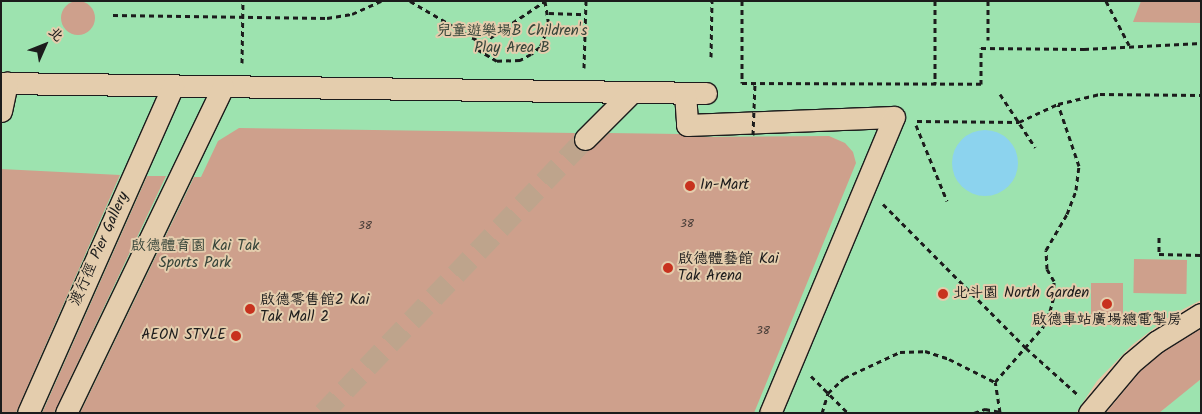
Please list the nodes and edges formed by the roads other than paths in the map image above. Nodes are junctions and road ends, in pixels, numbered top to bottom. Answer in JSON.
{"nodes":[{"id":1,"x":4,"y":83,"type":"edge"},
{"id":2,"x":172,"y":86,"type":"junction"},
{"id":3,"x":232,"y":87,"type":"junction"},
{"id":4,"x":631,"y":93,"type":"junction"},
{"id":5,"x":1,"y":111,"type":"edge"},
{"id":6,"x":584,"y":139,"type":"tunnel mouth"},
{"id":7,"x":1201,"y":314,"type":"edge"},
{"id":8,"x":1091,"y":410,"type":"edge"},
{"id":9,"x":28,"y":413,"type":"edge"},
{"id":10,"x":66,"y":413,"type":"edge"},
{"id":11,"x":770,"y":413,"type":"edge"}],
"edges":[{"from":1,"to":2,"type":"street"},
{"from":1,"to":5,"type":"street"},
{"from":2,"to":3,"type":"street"},
{"from":2,"to":9,"type":"street","name":"渡行徑 Pier Gallery"},
{"from":3,"to":4,"type":"street"},
{"from":3,"to":10,"type":"street"},
{"from":4,"to":6,"type":"street"},
{"from":4,"to":11,"type":"street"},
{"from":7,"to":8,"type":"street"}]}
